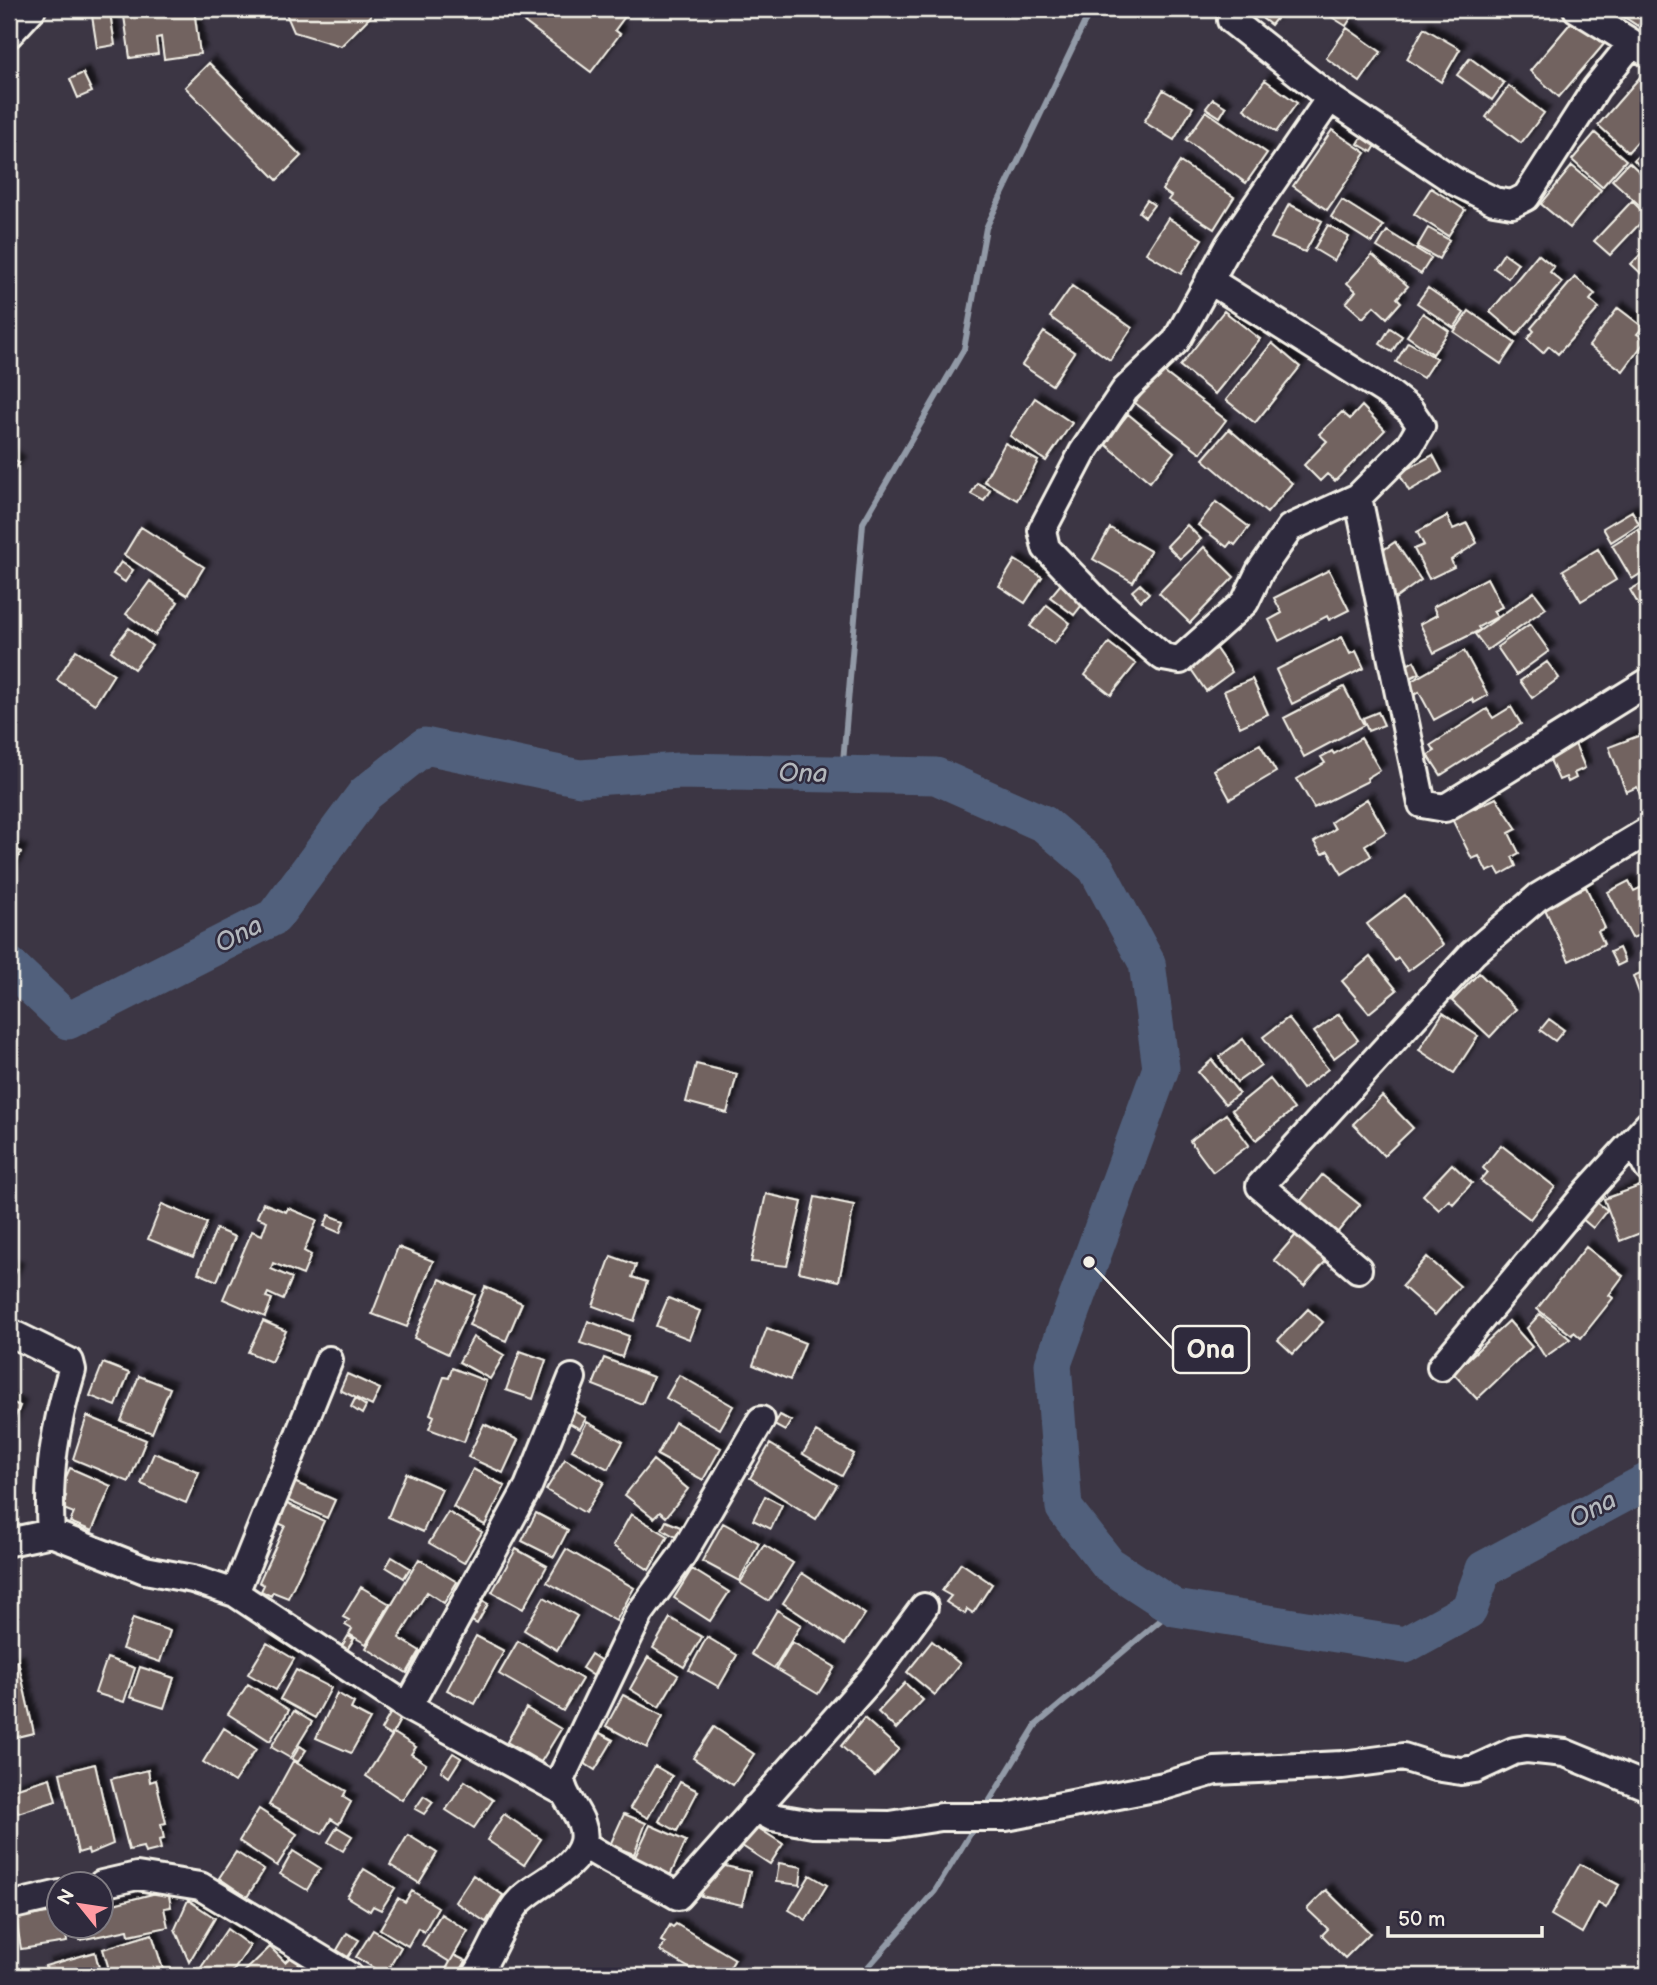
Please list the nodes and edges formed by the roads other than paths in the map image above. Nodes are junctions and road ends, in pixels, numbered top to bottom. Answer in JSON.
{"nodes":[{"id":1,"x":32,"y":9,"type":"edge"},
{"id":2,"x":1577,"y":9,"type":"edge"},
{"id":3,"x":1231,"y":20,"type":"dead end"},
{"id":4,"x":9,"y":34,"type":"edge"},
{"id":5,"x":1640,"y":48,"type":"edge"},
{"id":6,"x":1330,"y":98,"type":"junction"},
{"id":7,"x":1209,"y":280,"type":"junction"},
{"id":8,"x":1358,"y":497,"type":"junction"},
{"id":9,"x":1648,"y":682,"type":"edge"},
{"id":10,"x":1648,"y":831,"type":"edge"},
{"id":11,"x":1641,"y":1133,"type":"edge"},
{"id":12,"x":1648,"y":1168,"type":"edge"},
{"id":13,"x":1358,"y":1269,"type":"dead end"},
{"id":14,"x":9,"y":1332,"type":"edge"},
{"id":15,"x":330,"y":1360,"type":"dead end"},
{"id":16,"x":1441,"y":1367,"type":"dead end"},
{"id":17,"x":572,"y":1378,"type":"dead end"},
{"id":18,"x":761,"y":1420,"type":"dead end"},
{"id":19,"x":51,"y":1533,"type":"junction"},
{"id":20,"x":9,"y":1542,"type":"edge"},
{"id":21,"x":236,"y":1593,"type":"junction"},
{"id":22,"x":925,"y":1608,"type":"dead end"},
{"id":23,"x":408,"y":1707,"type":"junction"},
{"id":24,"x":1648,"y":1787,"type":"edge"},
{"id":25,"x":562,"y":1791,"type":"junction"},
{"id":26,"x":755,"y":1808,"type":"junction"},
{"id":27,"x":583,"y":1844,"type":"junction"},
{"id":28,"x":116,"y":1881,"type":"edge"},
{"id":29,"x":46,"y":1897,"type":"edge"},
{"id":30,"x":9,"y":1906,"type":"edge"},
{"id":31,"x":349,"y":1976,"type":"edge"},
{"id":32,"x":476,"y":1976,"type":"edge"}],
"edges":[{"from":1,"to":4,"type":"street"},
{"from":2,"to":5,"type":"street"},
{"from":3,"to":6,"type":"street"},
{"from":5,"to":6,"type":"street"},
{"from":6,"to":7,"type":"street"},
{"from":7,"to":8,"type":"street"},
{"from":7,"to":8,"type":"street"},
{"from":8,"to":9,"type":"street"},
{"from":10,"to":13,"type":"street"},
{"from":11,"to":12,"type":"street"},
{"from":11,"to":16,"type":"street"},
{"from":14,"to":19,"type":"street"},
{"from":15,"to":21,"type":"street"},
{"from":17,"to":23,"type":"street"},
{"from":18,"to":25,"type":"street"},
{"from":19,"to":20,"type":"street"},
{"from":19,"to":21,"type":"street"},
{"from":21,"to":23,"type":"street"},
{"from":22,"to":26,"type":"street"},
{"from":23,"to":25,"type":"street"},
{"from":24,"to":26,"type":"street"},
{"from":25,"to":27,"type":"street"},
{"from":26,"to":27,"type":"street"},
{"from":27,"to":32,"type":"street"},
{"from":28,"to":31,"type":"street"},
{"from":29,"to":30,"type":"street"}]}
